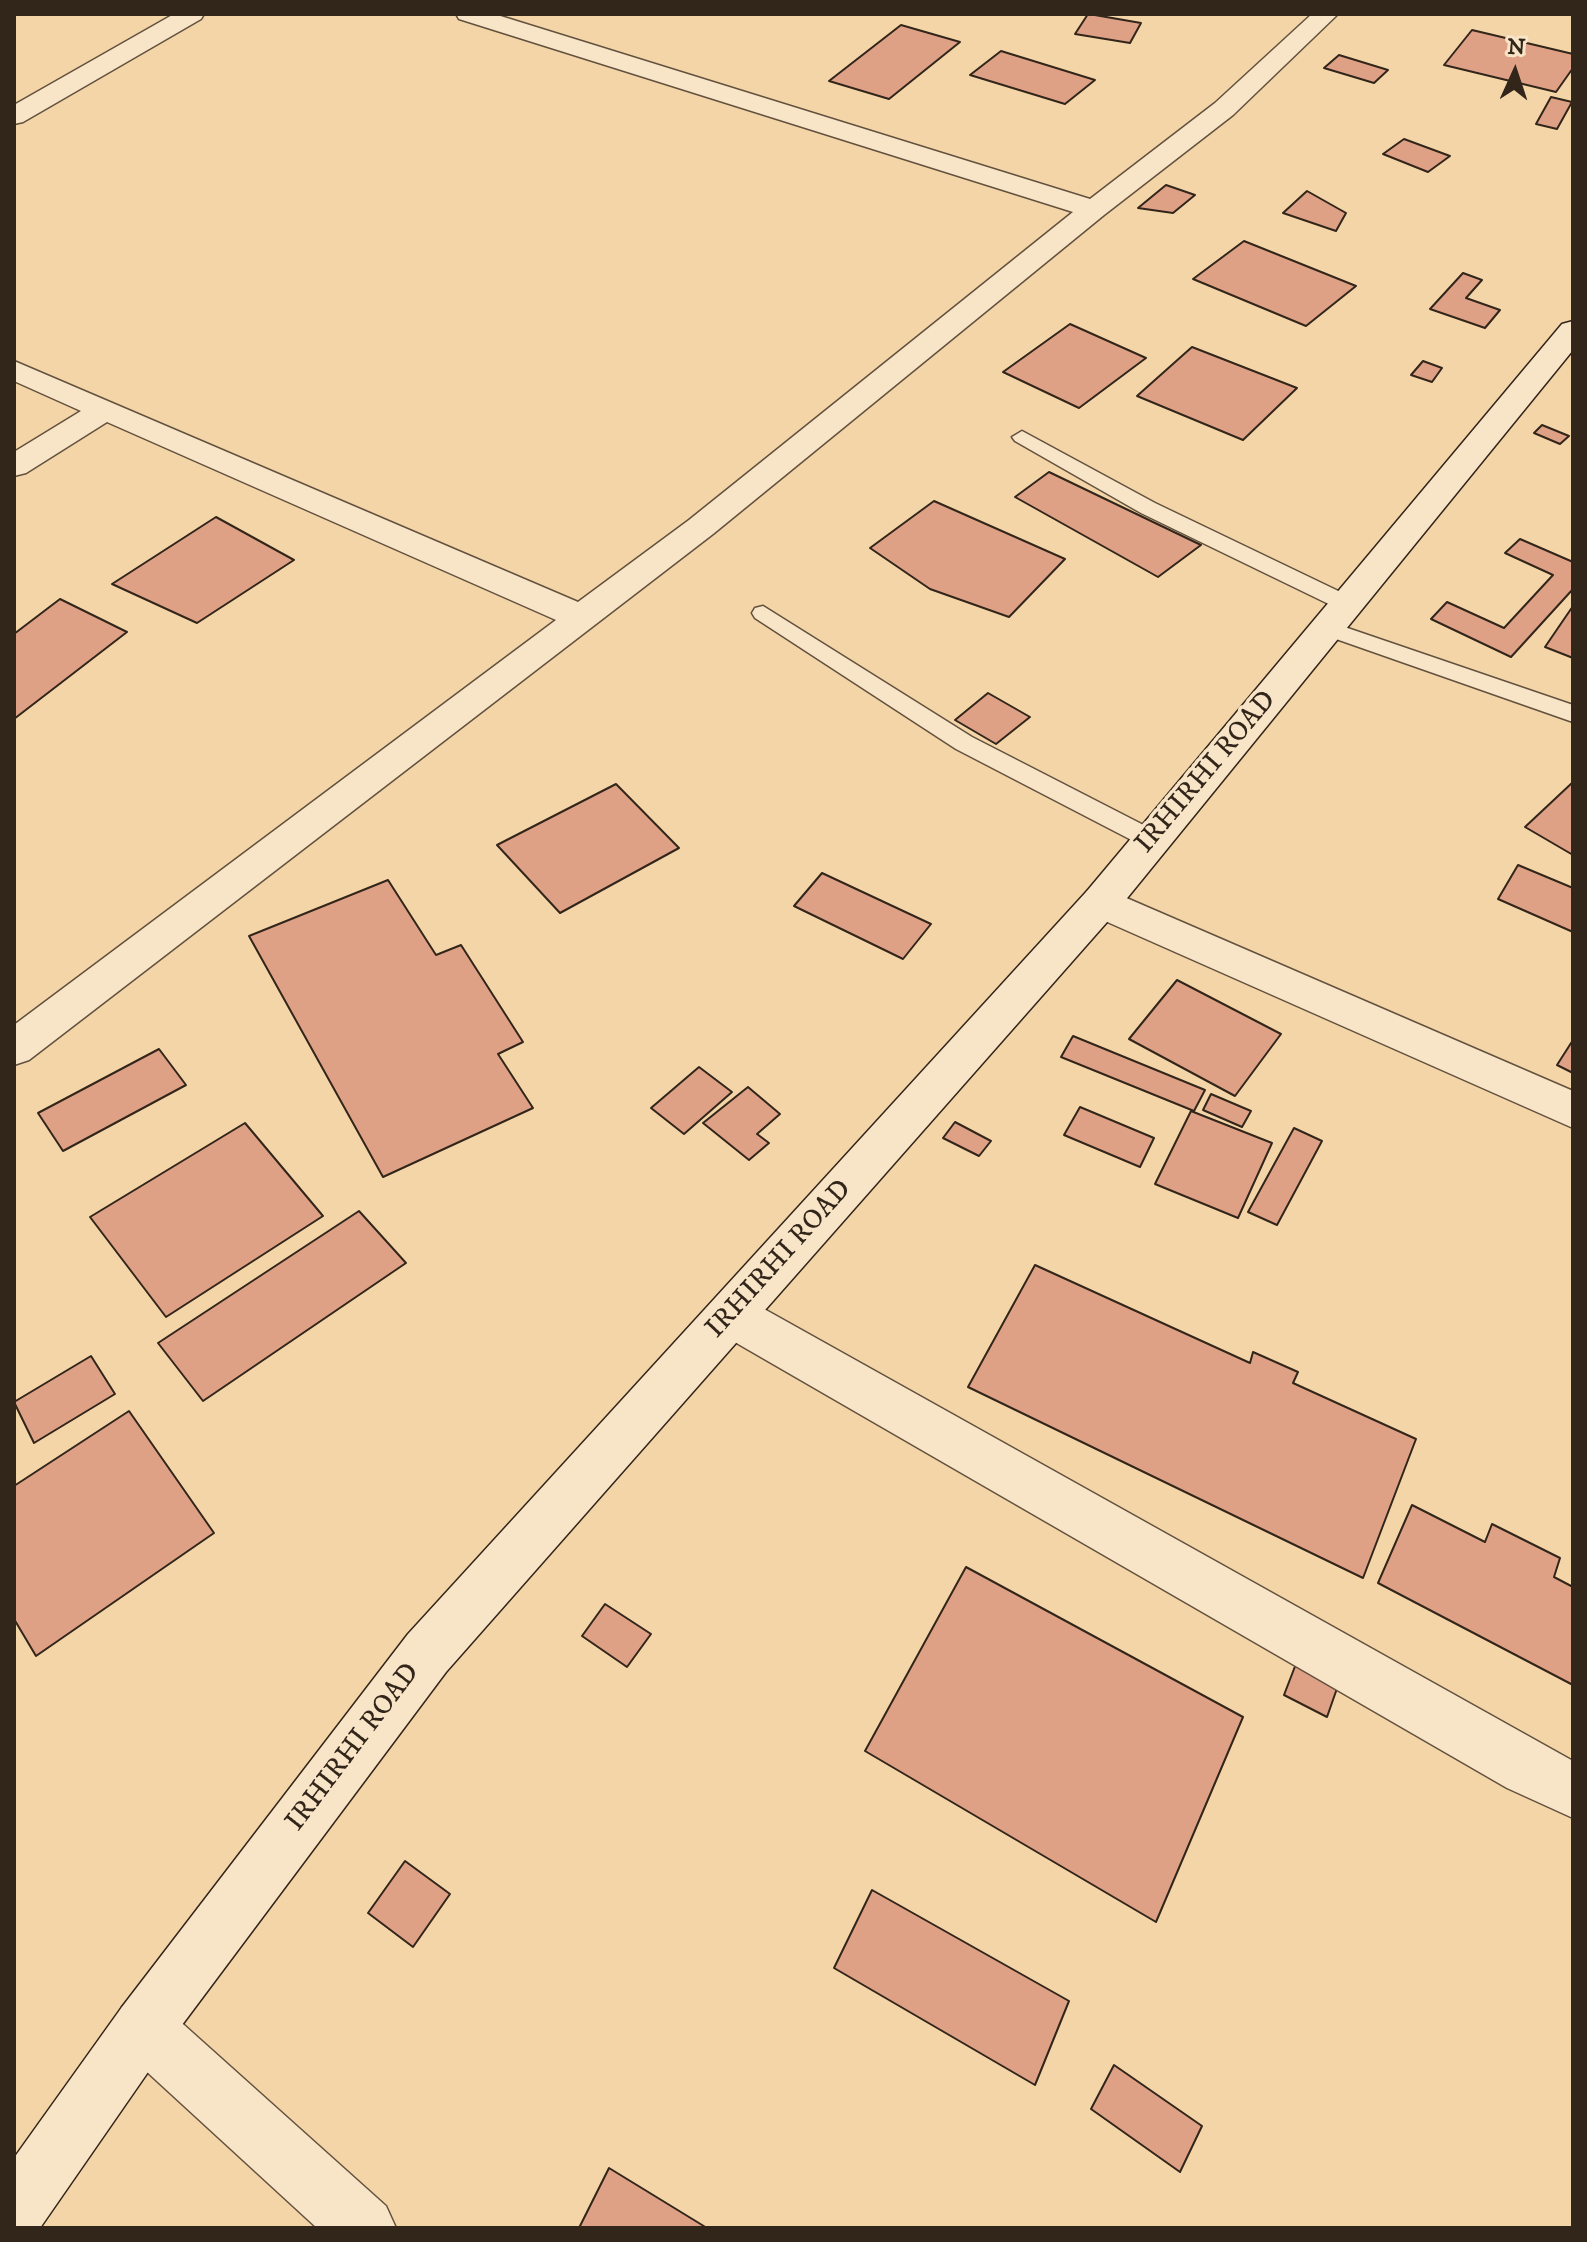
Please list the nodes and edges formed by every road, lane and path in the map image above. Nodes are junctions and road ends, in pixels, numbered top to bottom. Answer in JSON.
{"nodes":[{"id":1,"x":192,"y":14,"type":"edge"},
{"id":2,"x":468,"y":14,"type":"edge"},
{"id":3,"x":1326,"y":14,"type":"edge"},
{"id":4,"x":524,"y":21,"type":"edge"},
{"id":5,"x":14,"y":116,"type":"edge"},
{"id":6,"x":1094,"y":209,"type":"junction"},
{"id":7,"x":1573,"y":330,"type":"edge"},
{"id":8,"x":14,"y":370,"type":"edge"},
{"id":9,"x":105,"y":410,"type":"junction"},
{"id":10,"x":1022,"y":437,"type":"dead end"},
{"id":11,"x":14,"y":466,"type":"edge"},
{"id":12,"x":763,"y":613,"type":"dead end"},
{"id":13,"x":1337,"y":616,"type":"junction"},
{"id":14,"x":583,"y":618,"type":"junction"},
{"id":15,"x":1573,"y":714,"type":"edge"},
{"id":16,"x":1152,"y":840,"type":"junction"},
{"id":17,"x":1101,"y":902,"type":"junction"},
{"id":18,"x":14,"y":1048,"type":"edge"},
{"id":19,"x":1573,"y":1110,"type":"edge"},
{"id":20,"x":731,"y":1315,"type":"junction"},
{"id":21,"x":1573,"y":1790,"type":"edge"},
{"id":22,"x":143,"y":2028,"type":"junction"},
{"id":23,"x":14,"y":2211,"type":"edge"},
{"id":24,"x":364,"y":2228,"type":"edge"}],
"edges":[{"from":1,"to":5,"type":"street"},
{"from":2,"to":4,"type":"street"},
{"from":3,"to":6,"type":"street"},
{"from":4,"to":6,"type":"street"},
{"from":6,"to":14,"type":"street"},
{"from":7,"to":13,"type":"street","name":"IRHIRHI ROAD"},
{"from":8,"to":9,"type":"street"},
{"from":9,"to":11,"type":"street"},
{"from":9,"to":14,"type":"street"},
{"from":10,"to":13,"type":"lane"},
{"from":12,"to":16,"type":"lane"},
{"from":13,"to":15,"type":"lane"},
{"from":13,"to":16,"type":"street","name":"IRHIRHI ROAD"},
{"from":14,"to":18,"type":"street"},
{"from":16,"to":17,"type":"street","name":"IRHIRHI ROAD"},
{"from":17,"to":19,"type":"street"},
{"from":17,"to":20,"type":"street","name":"IRHIRHI ROAD"},
{"from":20,"to":21,"type":"street"},
{"from":20,"to":22,"type":"street","name":"IRHIRHI ROAD"},
{"from":22,"to":23,"type":"street","name":"IRHIRHI ROAD"},
{"from":22,"to":24,"type":"street"}]}
